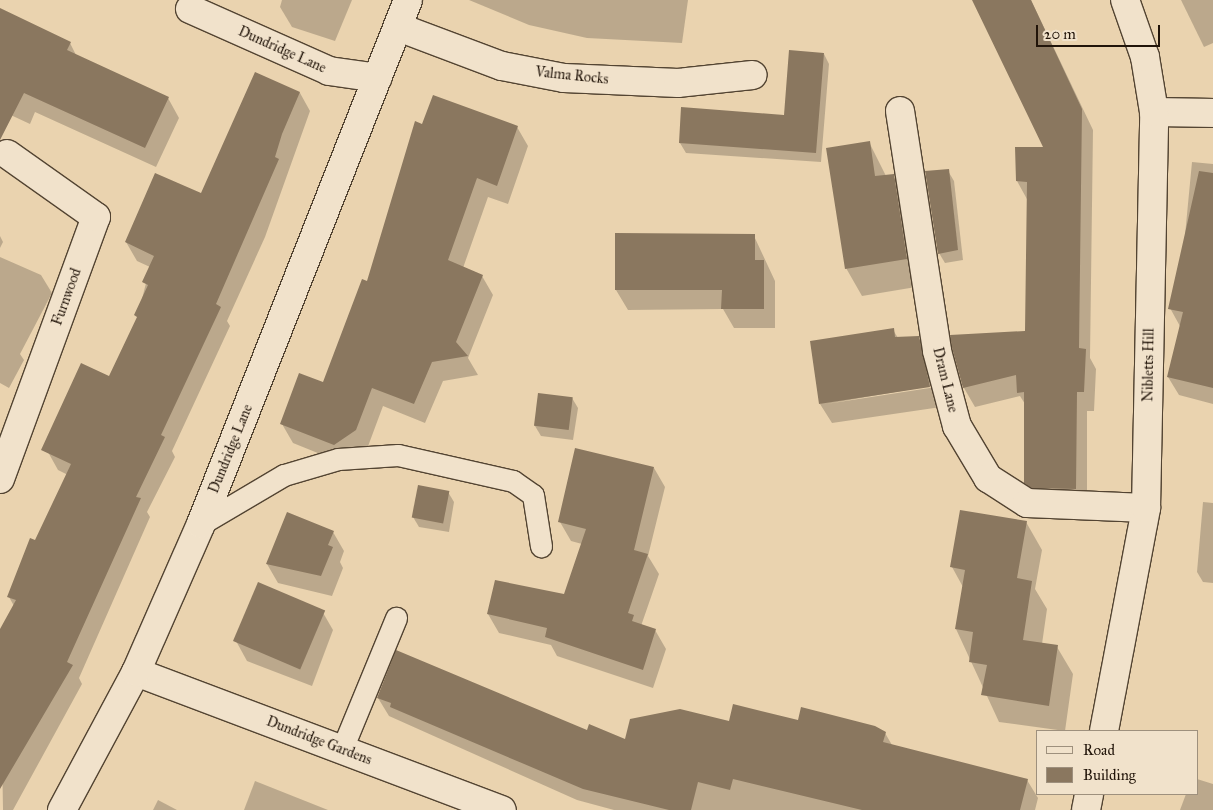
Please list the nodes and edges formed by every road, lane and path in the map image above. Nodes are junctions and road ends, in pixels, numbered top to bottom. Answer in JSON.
{"nodes":[{"id":1,"x":408,"y":0,"type":"edge"},
{"id":2,"x":1125,"y":0,"type":"edge"},
{"id":3,"x":190,"y":9,"type":"dead end"},
{"id":4,"x":398,"y":27,"type":"junction"},
{"id":5,"x":754,"y":74,"type":"dead end"},
{"id":6,"x":378,"y":78,"type":"junction"},
{"id":7,"x":900,"y":111,"type":"dead end"},
{"id":8,"x":1154,"y":112,"type":"junction"},
{"id":9,"x":1213,"y":113,"type":"edge"},
{"id":10,"x":7,"y":154,"type":"dead end"},
{"id":11,"x":0,"y":479,"type":"edge"},
{"id":12,"x":1146,"y":508,"type":"junction"},
{"id":13,"x":201,"y":524,"type":"junction"},
{"id":14,"x":541,"y":546,"type":"dead end"},
{"id":15,"x":396,"y":618,"type":"dead end"},
{"id":16,"x":136,"y":672,"type":"junction"},
{"id":17,"x":1104,"y":730,"type":"edge"},
{"id":18,"x":342,"y":749,"type":"junction"},
{"id":19,"x":1090,"y":795,"type":"edge"},
{"id":20,"x":62,"y":810,"type":"edge"},
{"id":21,"x":502,"y":810,"type":"edge"},
{"id":22,"x":1086,"y":810,"type":"edge"}],
"edges":[{"from":1,"to":4,"type":"street","name":"Dundridge Lane"},
{"from":2,"to":8,"type":"street","name":"Nibletts Hill"},
{"from":3,"to":6,"type":"street","name":"Dundridge Lane"},
{"from":4,"to":5,"type":"street","name":"Valma Rocks"},
{"from":4,"to":6,"type":"street","name":"Dundridge Lane"},
{"from":6,"to":13,"type":"street","name":"Dundridge Lane"},
{"from":7,"to":12,"type":"street","name":"Dram Lane"},
{"from":8,"to":9,"type":"street"},
{"from":8,"to":12,"type":"street","name":"Nibletts Hill"},
{"from":10,"to":11,"type":"street","name":"Furnwood"},
{"from":12,"to":17,"type":"street","name":"Nibletts Hill"},
{"from":13,"to":14,"type":"lane"},
{"from":13,"to":16,"type":"street","name":"Dundridge Lane"},
{"from":15,"to":18,"type":"lane"},
{"from":16,"to":18,"type":"street","name":"Dundridge Gardens"},
{"from":16,"to":20,"type":"street","name":"Dundridge Lane"},
{"from":18,"to":21,"type":"street","name":"Dundridge Gardens"},
{"from":19,"to":22,"type":"street"}]}
